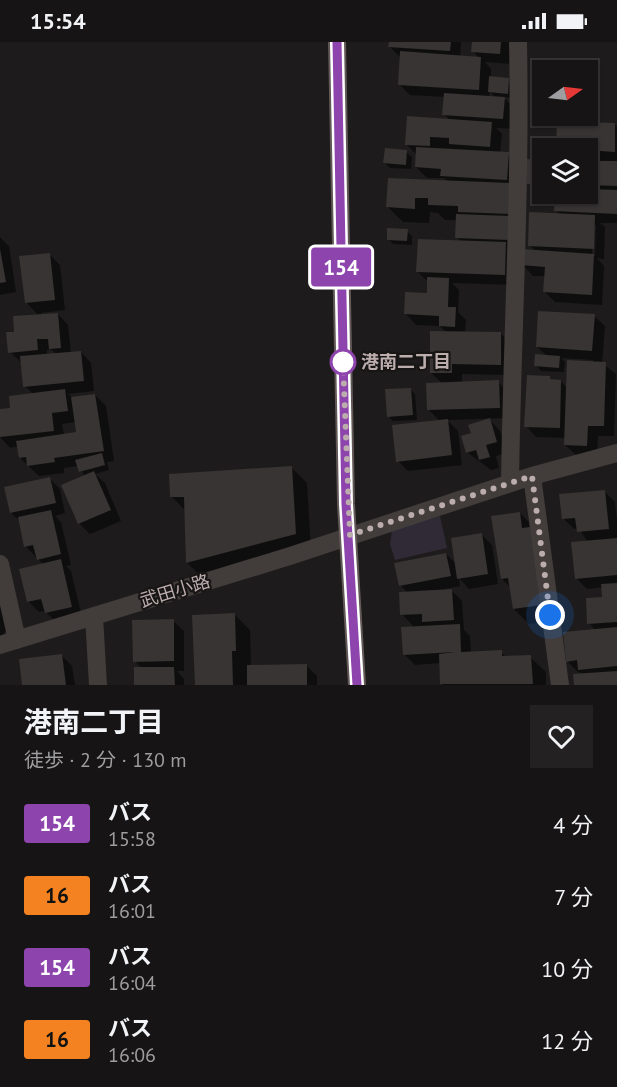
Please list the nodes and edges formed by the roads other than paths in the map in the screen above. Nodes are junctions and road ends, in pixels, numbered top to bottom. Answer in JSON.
{"nodes":[{"id":1,"x":337,"y":42,"type":"edge"},
{"id":2,"x":518,"y":42,"type":"edge"},
{"id":3,"x":617,"y":453,"type":"edge"},
{"id":4,"x":532,"y":476,"type":"junction"},
{"id":5,"x":510,"y":483,"type":"junction"},
{"id":6,"x":350,"y":535,"type":"junction"},
{"id":7,"x":0,"y":564,"type":"edge"},
{"id":8,"x":94,"y":616,"type":"junction"},
{"id":9,"x":8,"y":642,"type":"edge"},
{"id":10,"x":98,"y":685,"type":"edge"},
{"id":11,"x":357,"y":685,"type":"edge"},
{"id":12,"x":560,"y":685,"type":"edge"}],
"edges":[{"from":1,"to":6,"type":"main road"},
{"from":2,"to":5,"type":"street"},
{"from":3,"to":4,"type":"street","name":"武田小路"},
{"from":4,"to":5,"type":"street","name":"武田小路"},
{"from":4,"to":12,"type":"street"},
{"from":5,"to":6,"type":"street","name":"武田小路"},
{"from":6,"to":8,"type":"street","name":"武田小路"},
{"from":6,"to":11,"type":"main road"},
{"from":7,"to":9,"type":"street"},
{"from":8,"to":9,"type":"street","name":"武田小路"},
{"from":8,"to":10,"type":"street"}]}
